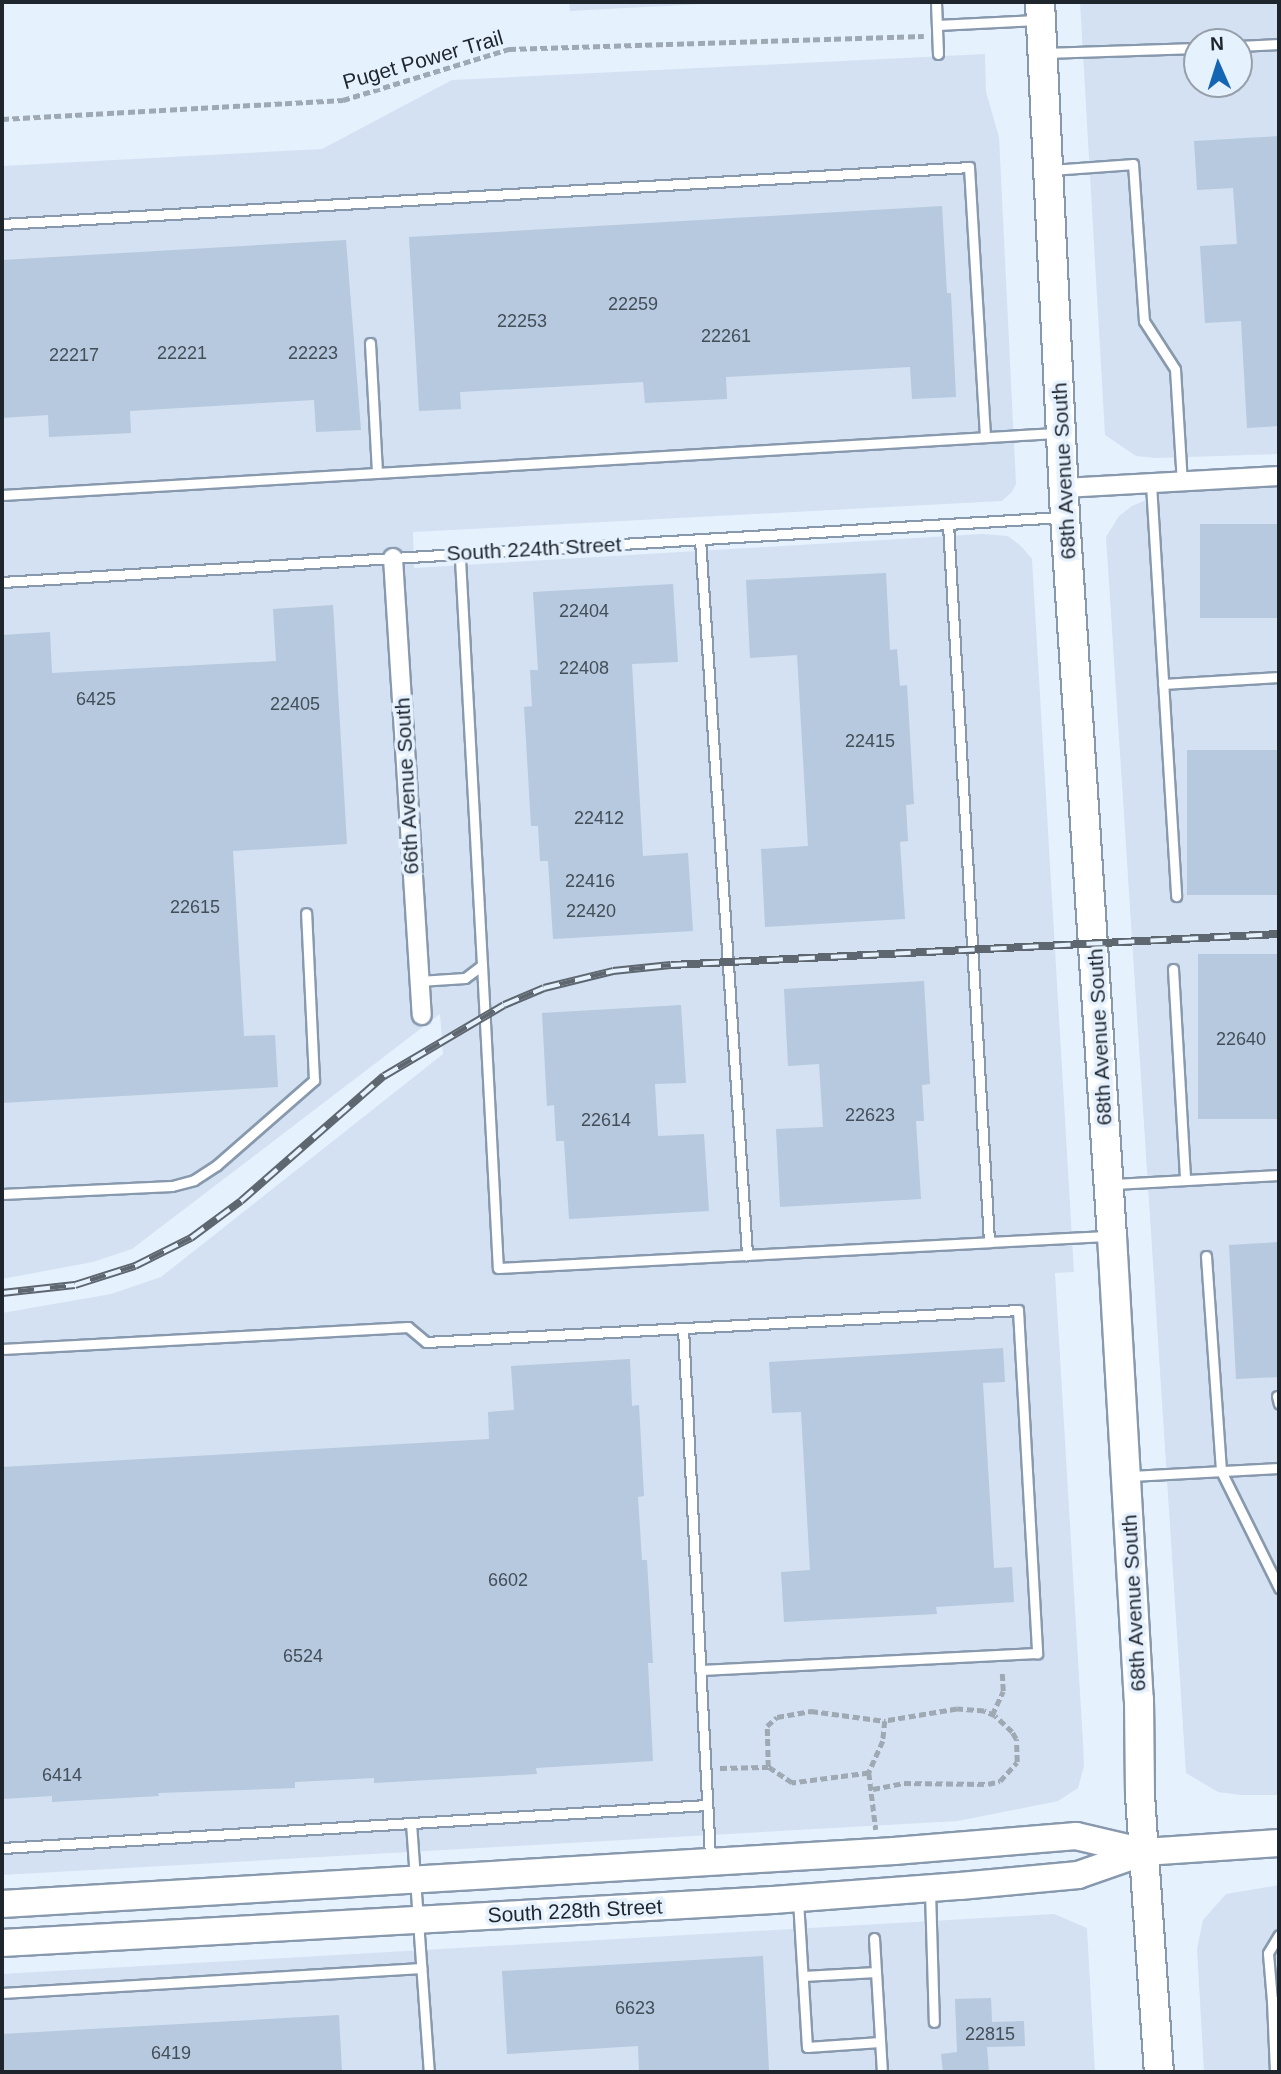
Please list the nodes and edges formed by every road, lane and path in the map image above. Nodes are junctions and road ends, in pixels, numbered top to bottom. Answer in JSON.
{"nodes":[{"id":1,"x":936,"y":2,"type":"edge"},
{"id":2,"x":1040,"y":11,"type":"edge"},
{"id":3,"x":937,"y":30,"type":"junction"},
{"id":4,"x":1279,"y":44,"type":"edge"},
{"id":5,"x":1253,"y":45,"type":"edge"},
{"id":6,"x":1183,"y":48,"type":"edge"},
{"id":7,"x":1043,"y":53,"type":"junction"},
{"id":8,"x":938,"y":54,"type":"dead end"},
{"id":9,"x":2,"y":119,"type":"edge"},
{"id":10,"x":1048,"y":170,"type":"junction"},
{"id":11,"x":2,"y":224,"type":"edge"},
{"id":12,"x":370,"y":343,"type":"dead end"},
{"id":13,"x":1061,"y":433,"type":"junction"},
{"id":14,"x":985,"y":437,"type":"junction"},
{"id":15,"x":377,"y":473,"type":"junction"},
{"id":16,"x":1279,"y":476,"type":"edge"},
{"id":17,"x":1182,"y":482,"type":"junction"},
{"id":18,"x":1151,"y":484,"type":"junction"},
{"id":19,"x":1064,"y":488,"type":"junction"},
{"id":20,"x":2,"y":495,"type":"edge"},
{"id":21,"x":1065,"y":516,"type":"junction"},
{"id":22,"x":948,"y":524,"type":"junction"},
{"id":23,"x":701,"y":539,"type":"junction"},
{"id":24,"x":460,"y":553,"type":"junction"},
{"id":25,"x":393,"y":558,"type":"junction"},
{"id":26,"x":2,"y":582,"type":"edge"},
{"id":27,"x":1279,"y":677,"type":"edge"},
{"id":28,"x":1163,"y":684,"type":"junction"},
{"id":29,"x":1176,"y":896,"type":"dead end"},
{"id":30,"x":306,"y":913,"type":"dead end"},
{"id":31,"x":482,"y":965,"type":"junction"},
{"id":32,"x":1173,"y":969,"type":"dead end"},
{"id":33,"x":419,"y":981,"type":"junction"},
{"id":34,"x":422,"y":1015,"type":"dead end"},
{"id":35,"x":1279,"y":1175,"type":"edge"},
{"id":36,"x":1185,"y":1180,"type":"junction"},
{"id":37,"x":1108,"y":1185,"type":"junction"},
{"id":38,"x":2,"y":1194,"type":"edge"},
{"id":39,"x":1112,"y":1236,"type":"junction"},
{"id":40,"x":989,"y":1242,"type":"junction"},
{"id":41,"x":747,"y":1255,"type":"junction"},
{"id":42,"x":1206,"y":1256,"type":"dead end"},
{"id":43,"x":683,"y":1328,"type":"junction"},
{"id":44,"x":2,"y":1349,"type":"edge"},
{"id":45,"x":1279,"y":1468,"type":"edge"},
{"id":46,"x":1221,"y":1471,"type":"junction"},
{"id":47,"x":1126,"y":1477,"type":"junction"},
{"id":48,"x":1279,"y":1588,"type":"edge"},
{"id":49,"x":1001,"y":1655,"type":"junction"},
{"id":50,"x":700,"y":1670,"type":"junction"},
{"id":51,"x":992,"y":1714,"type":"junction"},
{"id":52,"x":885,"y":1721,"type":"junction"},
{"id":53,"x":768,"y":1767,"type":"junction"},
{"id":54,"x":705,"y":1769,"type":"junction"},
{"id":55,"x":870,"y":1773,"type":"junction"},
{"id":56,"x":873,"y":1789,"type":"junction"},
{"id":57,"x":707,"y":1805,"type":"junction"},
{"id":58,"x":411,"y":1823,"type":"junction"},
{"id":59,"x":1279,"y":1843,"type":"edge"},
{"id":60,"x":2,"y":1848,"type":"edge"},
{"id":61,"x":877,"y":1852,"type":"junction"},
{"id":62,"x":1144,"y":1852,"type":"junction"},
{"id":63,"x":710,"y":1862,"type":"junction"},
{"id":64,"x":415,"y":1881,"type":"junction"},
{"id":65,"x":930,"y":1889,"type":"junction"},
{"id":66,"x":798,"y":1898,"type":"junction"},
{"id":67,"x":2,"y":1904,"type":"edge"},
{"id":68,"x":418,"y":1919,"type":"junction"},
{"id":69,"x":1279,"y":1935,"type":"edge"},
{"id":70,"x":874,"y":1938,"type":"dead end"},
{"id":71,"x":2,"y":1943,"type":"edge"},
{"id":72,"x":421,"y":1968,"type":"junction"},
{"id":73,"x":876,"y":1972,"type":"junction"},
{"id":74,"x":803,"y":1976,"type":"junction"},
{"id":75,"x":2,"y":1993,"type":"edge"},
{"id":76,"x":1276,"y":2001,"type":"edge"},
{"id":77,"x":934,"y":2022,"type":"dead end"},
{"id":78,"x":880,"y":2042,"type":"junction"},
{"id":79,"x":429,"y":2072,"type":"edge"},
{"id":80,"x":882,"y":2072,"type":"edge"},
{"id":81,"x":1159,"y":2072,"type":"edge"},
{"id":82,"x":1275,"y":2072,"type":"edge"}],
"edges":[{"from":1,"to":3,"type":"lane"},
{"from":2,"to":3,"type":"lane"},
{"from":2,"to":7,"type":"main road","name":"68th Avenue South"},
{"from":3,"to":8,"type":"lane"},
{"from":3,"to":9,"type":"path","name":"Puget Power Trail"},
{"from":4,"to":5,"type":"lane"},
{"from":6,"to":7,"type":"lane"},
{"from":7,"to":10,"type":"main road","name":"68th Avenue South"},
{"from":10,"to":13,"type":"main road","name":"68th Avenue South"},
{"from":10,"to":17,"type":"lane"},
{"from":11,"to":14,"type":"lane"},
{"from":12,"to":15,"type":"lane"},
{"from":13,"to":14,"type":"lane"},
{"from":13,"to":19,"type":"main road","name":"68th Avenue South"},
{"from":14,"to":15,"type":"lane"},
{"from":15,"to":20,"type":"lane"},
{"from":16,"to":17,"type":"street"},
{"from":17,"to":18,"type":"street"},
{"from":18,"to":19,"type":"street"},
{"from":18,"to":28,"type":"lane"},
{"from":19,"to":21,"type":"main road","name":"68th Avenue South"},
{"from":21,"to":22,"type":"lane","name":"South 224th Street"},
{"from":21,"to":37,"type":"main road","name":"68th Avenue South"},
{"from":22,"to":23,"type":"lane","name":"South 224th Street"},
{"from":22,"to":40,"type":"lane"},
{"from":23,"to":24,"type":"lane","name":"South 224th Street"},
{"from":23,"to":41,"type":"lane"},
{"from":24,"to":25,"type":"lane","name":"South 224th Street"},
{"from":24,"to":31,"type":"lane"},
{"from":25,"to":26,"type":"lane","name":"South 224th Street"},
{"from":25,"to":33,"type":"street","name":"66th Avenue South"},
{"from":27,"to":28,"type":"lane"},
{"from":28,"to":29,"type":"lane"},
{"from":30,"to":38,"type":"lane"},
{"from":31,"to":33,"type":"lane"},
{"from":31,"to":41,"type":"lane"},
{"from":32,"to":36,"type":"lane"},
{"from":33,"to":34,"type":"street","name":"66th Avenue South"},
{"from":35,"to":36,"type":"lane"},
{"from":36,"to":37,"type":"lane"},
{"from":37,"to":39,"type":"main road","name":"68th Avenue South"},
{"from":39,"to":40,"type":"lane"},
{"from":39,"to":47,"type":"main road","name":"68th Avenue South"},
{"from":40,"to":41,"type":"lane"},
{"from":42,"to":46,"type":"lane"},
{"from":43,"to":44,"type":"lane"},
{"from":43,"to":49,"type":"lane"},
{"from":43,"to":50,"type":"lane"},
{"from":45,"to":46,"type":"lane"},
{"from":46,"to":47,"type":"lane"},
{"from":46,"to":48,"type":"lane"},
{"from":47,"to":62,"type":"main road","name":"68th Avenue South"},
{"from":49,"to":50,"type":"lane"},
{"from":49,"to":51,"type":"path"},
{"from":50,"to":54,"type":"lane"},
{"from":51,"to":52,"type":"path"},
{"from":51,"to":56,"type":"path"},
{"from":52,"to":53,"type":"path"},
{"from":52,"to":55,"type":"path"},
{"from":53,"to":54,"type":"path"},
{"from":53,"to":55,"type":"path"},
{"from":54,"to":57,"type":"lane"},
{"from":55,"to":56,"type":"path"},
{"from":56,"to":61,"type":"path"},
{"from":57,"to":58,"type":"lane"},
{"from":57,"to":63,"type":"lane"},
{"from":58,"to":60,"type":"lane"},
{"from":58,"to":64,"type":"lane"},
{"from":59,"to":62,"type":"main road","name":"South 228th Street"},
{"from":61,"to":62,"type":"main road","name":"South 228th Street"},
{"from":61,"to":63,"type":"main road","name":"South 228th Street"},
{"from":62,"to":65,"type":"main road","name":"South 228th Street"},
{"from":62,"to":81,"type":"main road","name":"68th Avenue South"},
{"from":63,"to":64,"type":"main road","name":"South 228th Street"},
{"from":64,"to":67,"type":"main road","name":"South 228th Street"},
{"from":64,"to":68,"type":"lane"},
{"from":65,"to":66,"type":"main road","name":"South 228th Street"},
{"from":65,"to":77,"type":"lane"},
{"from":66,"to":68,"type":"main road","name":"South 228th Street"},
{"from":66,"to":74,"type":"lane"},
{"from":68,"to":71,"type":"main road","name":"South 228th Street"},
{"from":68,"to":72,"type":"lane"},
{"from":69,"to":76,"type":"lane"},
{"from":70,"to":73,"type":"lane"},
{"from":72,"to":75,"type":"lane"},
{"from":72,"to":79,"type":"lane"},
{"from":73,"to":74,"type":"lane"},
{"from":73,"to":78,"type":"lane"},
{"from":74,"to":78,"type":"lane"},
{"from":76,"to":82,"type":"lane"},
{"from":78,"to":80,"type":"lane"}]}
